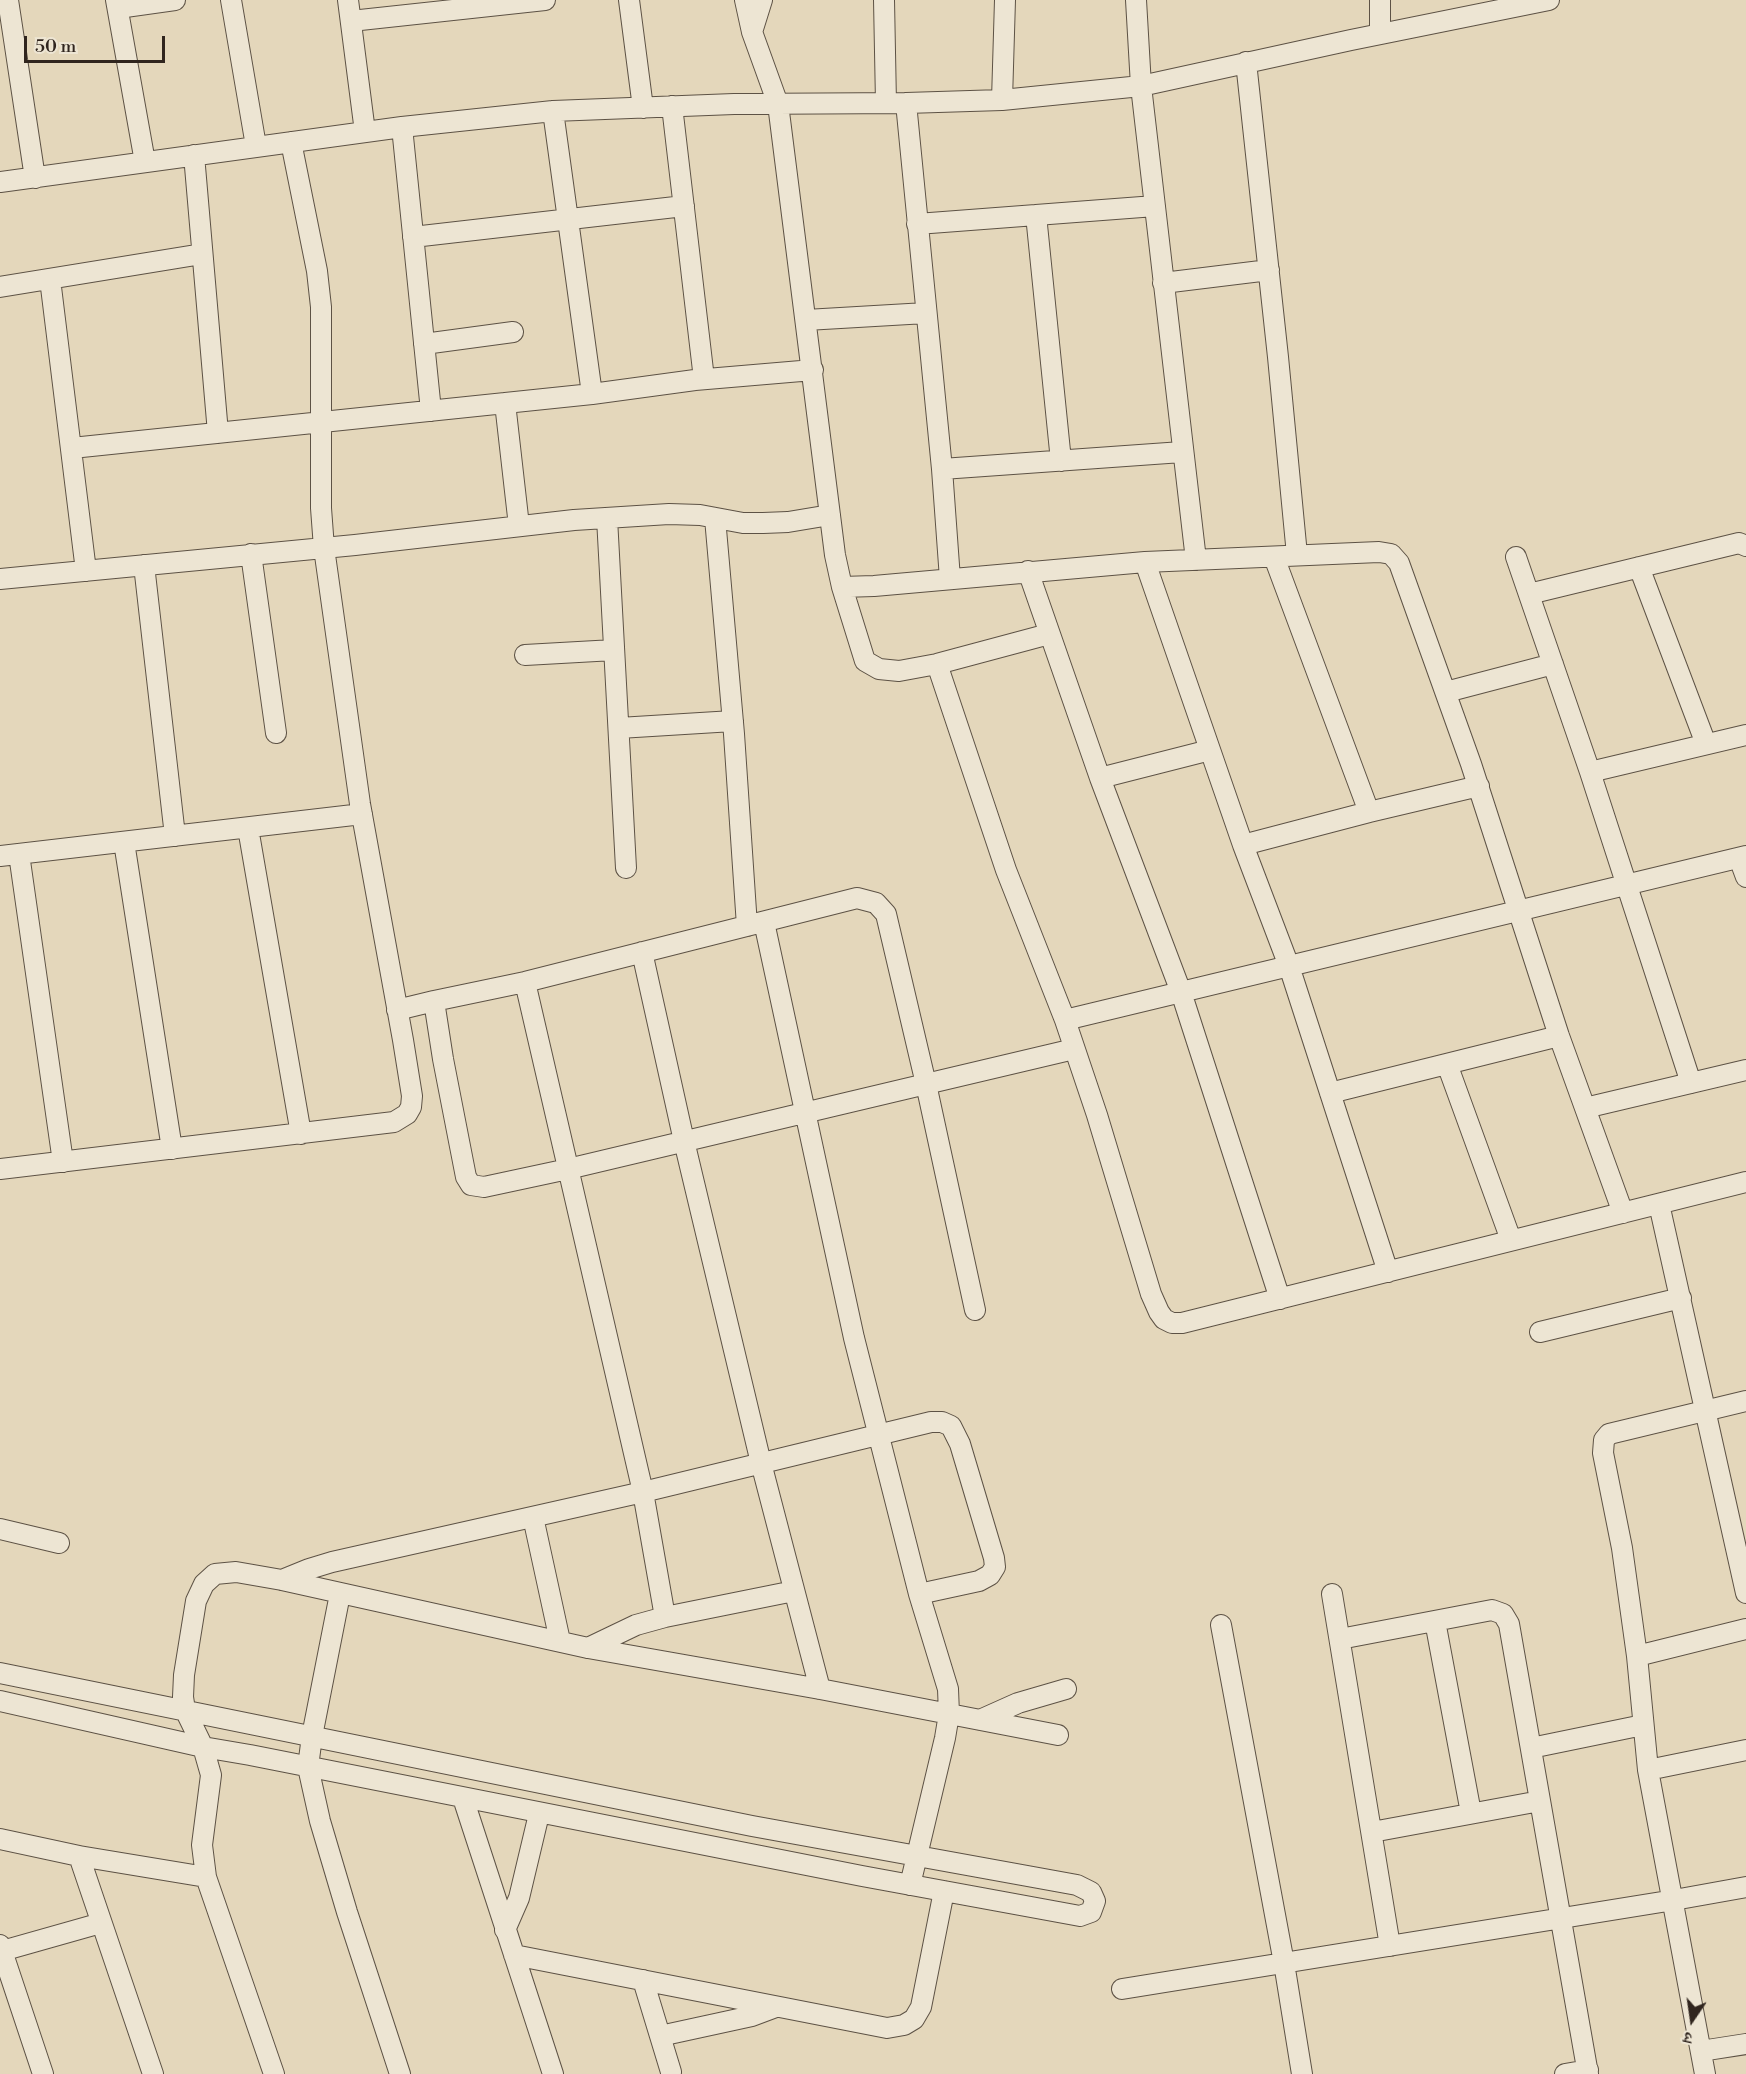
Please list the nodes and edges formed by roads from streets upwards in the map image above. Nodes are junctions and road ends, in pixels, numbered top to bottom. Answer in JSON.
{"nodes":[{"id":1,"x":9,"y":0,"type":"edge"},
{"id":2,"x":175,"y":0,"type":"edge"},
{"id":3,"x":231,"y":0,"type":"edge"},
{"id":4,"x":348,"y":0,"type":"edge"},
{"id":5,"x":545,"y":0,"type":"edge"},
{"id":6,"x":629,"y":0,"type":"edge"},
{"id":7,"x":745,"y":0,"type":"edge"},
{"id":8,"x":762,"y":0,"type":"edge"},
{"id":9,"x":884,"y":0,"type":"edge"},
{"id":10,"x":1005,"y":0,"type":"edge"},
{"id":11,"x":1136,"y":0,"type":"edge"},
{"id":12,"x":1380,"y":0,"type":"edge"},
{"id":13,"x":1549,"y":0,"type":"edge"},
{"id":14,"x":504,"y":2,"type":"edge"},
{"id":15,"x":117,"y":4,"type":"edge"},
{"id":16,"x":1504,"y":4,"type":"edge"},
{"id":17,"x":351,"y":21,"type":"junction"},
{"id":18,"x":752,"y":32,"type":"junction"},
{"id":19,"x":1380,"y":34,"type":"junction"},
{"id":20,"x":1246,"y":62,"type":"junction"},
{"id":21,"x":1141,"y":86,"type":"junction"},
{"id":22,"x":1002,"y":100,"type":"junction"},
{"id":23,"x":886,"y":103,"type":"junction"},
{"id":24,"x":906,"y":103,"type":"junction"},
{"id":25,"x":778,"y":104,"type":"junction"},
{"id":26,"x":672,"y":106,"type":"junction"},
{"id":27,"x":643,"y":108,"type":"junction"},
{"id":28,"x":553,"y":111,"type":"junction"},
{"id":29,"x":402,"y":127,"type":"junction"},
{"id":30,"x":365,"y":132,"type":"junction"},
{"id":31,"x":291,"y":142,"type":"junction"},
{"id":32,"x":256,"y":146,"type":"junction"},
{"id":33,"x":194,"y":155,"type":"junction"},
{"id":34,"x":146,"y":162,"type":"junction"},
{"id":35,"x":35,"y":178,"type":"junction"},
{"id":36,"x":0,"y":182,"type":"edge"},
{"id":37,"x":684,"y":206,"type":"junction"},
{"id":38,"x":1155,"y":206,"type":"junction"},
{"id":39,"x":1036,"y":215,"type":"junction"},
{"id":40,"x":566,"y":218,"type":"junction"},
{"id":41,"x":917,"y":224,"type":"junction"},
{"id":42,"x":413,"y":237,"type":"junction"},
{"id":43,"x":202,"y":254,"type":"junction"},
{"id":44,"x":1269,"y":270,"type":"junction"},
{"id":45,"x":50,"y":279,"type":"junction"},
{"id":46,"x":1163,"y":283,"type":"junction"},
{"id":47,"x":0,"y":287,"type":"edge"},
{"id":48,"x":926,"y":313,"type":"junction"},
{"id":49,"x":806,"y":321,"type":"junction"},
{"id":50,"x":513,"y":332,"type":"dead end"},
{"id":51,"x":424,"y":344,"type":"junction"},
{"id":52,"x":813,"y":370,"type":"junction"},
{"id":53,"x":704,"y":379,"type":"junction"},
{"id":54,"x":592,"y":394,"type":"junction"},
{"id":55,"x":506,"y":403,"type":"junction"},
{"id":56,"x":431,"y":411,"type":"junction"},
{"id":57,"x":321,"y":422,"type":"junction"},
{"id":58,"x":218,"y":433,"type":"junction"},
{"id":59,"x":72,"y":448,"type":"junction"},
{"id":60,"x":1182,"y":452,"type":"junction"},
{"id":61,"x":1061,"y":461,"type":"junction"},
{"id":62,"x":942,"y":469,"type":"junction"},
{"id":63,"x":830,"y":514,"type":"junction"},
{"id":64,"x":607,"y":518,"type":"junction"},
{"id":65,"x":715,"y":518,"type":"junction"},
{"id":66,"x":519,"y":526,"type":"junction"},
{"id":67,"x":1746,"y":546,"type":"edge"},
{"id":68,"x":324,"y":548,"type":"junction"},
{"id":69,"x":251,"y":554,"type":"junction"},
{"id":70,"x":1297,"y":555,"type":"junction"},
{"id":71,"x":1274,"y":556,"type":"junction"},
{"id":72,"x":1516,"y":557,"type":"dead end"},
{"id":73,"x":1196,"y":560,"type":"junction"},
{"id":74,"x":1145,"y":562,"type":"junction"},
{"id":75,"x":144,"y":565,"type":"junction"},
{"id":76,"x":1639,"y":567,"type":"junction"},
{"id":77,"x":86,"y":571,"type":"junction"},
{"id":78,"x":1028,"y":571,"type":"junction"},
{"id":79,"x":0,"y":579,"type":"edge"},
{"id":80,"x":950,"y":579,"type":"junction"},
{"id":81,"x":842,"y":587,"type":"junction"},
{"id":82,"x":1529,"y":594,"type":"junction"},
{"id":83,"x":1049,"y":633,"type":"junction"},
{"id":84,"x":614,"y":650,"type":"junction"},
{"id":85,"x":525,"y":655,"type":"dead end"},
{"id":86,"x":937,"y":664,"type":"junction"},
{"id":87,"x":1553,"y":664,"type":"junction"},
{"id":88,"x":1446,"y":692,"type":"junction"},
{"id":89,"x":733,"y":721,"type":"junction"},
{"id":90,"x":619,"y":728,"type":"junction"},
{"id":91,"x":276,"y":733,"type":"dead end"},
{"id":92,"x":1746,"y":735,"type":"edge"},
{"id":93,"x":1706,"y":744,"type":"junction"},
{"id":94,"x":1210,"y":750,"type":"junction"},
{"id":95,"x":1590,"y":772,"type":"junction"},
{"id":96,"x":1100,"y":778,"type":"junction"},
{"id":97,"x":1479,"y":786,"type":"junction"},
{"id":98,"x":1369,"y":812,"type":"junction"},
{"id":99,"x":362,"y":814,"type":"junction"},
{"id":100,"x":248,"y":828,"type":"junction"},
{"id":101,"x":175,"y":836,"type":"junction"},
{"id":102,"x":124,"y":842,"type":"junction"},
{"id":103,"x":1243,"y":845,"type":"junction"},
{"id":104,"x":10,"y":855,"type":"edge"},
{"id":105,"x":1743,"y":857,"type":"edge"},
{"id":106,"x":626,"y":868,"type":"dead end"},
{"id":107,"x":1746,"y":877,"type":"edge"},
{"id":108,"x":1626,"y":885,"type":"junction"},
{"id":109,"x":1519,"y":911,"type":"junction"},
{"id":110,"x":756,"y":924,"type":"junction"},
{"id":111,"x":642,"y":952,"type":"junction"},
{"id":112,"x":1289,"y":966,"type":"junction"},
{"id":113,"x":525,"y":982,"type":"junction"},
{"id":114,"x":1181,"y":992,"type":"junction"},
{"id":115,"x":434,"y":1001,"type":"junction"},
{"id":116,"x":397,"y":1010,"type":"junction"},
{"id":117,"x":1065,"y":1020,"type":"junction"},
{"id":118,"x":1559,"y":1036,"type":"junction"},
{"id":119,"x":1074,"y":1049,"type":"junction"},
{"id":120,"x":1448,"y":1064,"type":"junction"},
{"id":121,"x":1746,"y":1070,"type":"edge"},
{"id":122,"x":1691,"y":1083,"type":"junction"},
{"id":123,"x":926,"y":1084,"type":"junction"},
{"id":124,"x":1330,"y":1093,"type":"junction"},
{"id":125,"x":1585,"y":1108,"type":"junction"},
{"id":126,"x":805,"y":1113,"type":"junction"},
{"id":127,"x":301,"y":1134,"type":"junction"},
{"id":128,"x":684,"y":1141,"type":"junction"},
{"id":129,"x":172,"y":1149,"type":"junction"},
{"id":130,"x":63,"y":1162,"type":"junction"},
{"id":131,"x":0,"y":1168,"type":"edge"},
{"id":132,"x":568,"y":1169,"type":"junction"},
{"id":133,"x":1746,"y":1182,"type":"edge"},
{"id":134,"x":1659,"y":1204,"type":"junction"},
{"id":135,"x":1623,"y":1213,"type":"junction"},
{"id":136,"x":1511,"y":1240,"type":"junction"},
{"id":137,"x":1388,"y":1272,"type":"junction"},
{"id":138,"x":1681,"y":1298,"type":"junction"},
{"id":139,"x":1280,"y":1299,"type":"junction"},
{"id":140,"x":975,"y":1310,"type":"dead end"},
{"id":141,"x":1540,"y":1332,"type":"dead end"},
{"id":142,"x":1746,"y":1401,"type":"edge"},
{"id":143,"x":1706,"y":1410,"type":"junction"},
{"id":144,"x":878,"y":1435,"type":"junction"},
{"id":145,"x":761,"y":1463,"type":"junction"},
{"id":146,"x":643,"y":1492,"type":"junction"},
{"id":147,"x":1738,"y":1516,"type":"edge"},
{"id":148,"x":533,"y":1517,"type":"junction"},
{"id":149,"x":0,"y":1529,"type":"edge"},
{"id":150,"x":59,"y":1543,"type":"dead end"},
{"id":151,"x":282,"y":1580,"type":"junction"},
{"id":152,"x":794,"y":1591,"type":"junction"},
{"id":153,"x":1746,"y":1593,"type":"edge"},
{"id":154,"x":340,"y":1594,"type":"junction"},
{"id":155,"x":919,"y":1594,"type":"junction"},
{"id":156,"x":1332,"y":1594,"type":"dead end"},
{"id":157,"x":665,"y":1617,"type":"junction"},
{"id":158,"x":1435,"y":1621,"type":"junction"},
{"id":159,"x":1221,"y":1625,"type":"dead end"},
{"id":160,"x":1746,"y":1629,"type":"edge"},
{"id":161,"x":1340,"y":1639,"type":"junction"},
{"id":162,"x":560,"y":1641,"type":"junction"},
{"id":163,"x":588,"y":1647,"type":"junction"},
{"id":164,"x":1637,"y":1656,"type":"junction"},
{"id":165,"x":0,"y":1673,"type":"edge"},
{"id":166,"x":819,"y":1689,"type":"junction"},
{"id":167,"x":1066,"y":1689,"type":"dead end"},
{"id":168,"x":0,"y":1701,"type":"edge"},
{"id":169,"x":185,"y":1710,"type":"junction"},
{"id":170,"x":949,"y":1713,"type":"junction"},
{"id":171,"x":980,"y":1720,"type":"junction"},
{"id":172,"x":1643,"y":1725,"type":"junction"},
{"id":173,"x":1058,"y":1735,"type":"dead end"},
{"id":174,"x":312,"y":1736,"type":"junction"},
{"id":175,"x":203,"y":1747,"type":"junction"},
{"id":176,"x":1531,"y":1748,"type":"junction"},
{"id":177,"x":1746,"y":1750,"type":"edge"},
{"id":178,"x":308,"y":1767,"type":"junction"},
{"id":179,"x":1648,"y":1770,"type":"junction"},
{"id":180,"x":463,"y":1798,"type":"junction"},
{"id":181,"x":1540,"y":1801,"type":"junction"},
{"id":182,"x":1471,"y":1813,"type":"junction"},
{"id":183,"x":539,"y":1814,"type":"junction"},
{"id":184,"x":1371,"y":1832,"type":"junction"},
{"id":185,"x":0,"y":1839,"type":"edge"},
{"id":186,"x":79,"y":1856,"type":"junction"},
{"id":187,"x":917,"y":1856,"type":"junction"},
{"id":188,"x":206,"y":1877,"type":"junction"},
{"id":189,"x":910,"y":1885,"type":"junction"},
{"id":190,"x":1746,"y":1887,"type":"edge"},
{"id":191,"x":944,"y":1891,"type":"junction"},
{"id":192,"x":1674,"y":1900,"type":"junction"},
{"id":193,"x":1561,"y":1919,"type":"junction"},
{"id":194,"x":101,"y":1923,"type":"junction"},
{"id":195,"x":506,"y":1930,"type":"junction"},
{"id":196,"x":1390,"y":1946,"type":"junction"},
{"id":197,"x":1,"y":1948,"type":"edge"},
{"id":198,"x":514,"y":1955,"type":"junction"},
{"id":199,"x":1284,"y":1963,"type":"junction"},
{"id":200,"x":642,"y":1980,"type":"junction"},
{"id":201,"x":1122,"y":1989,"type":"dead end"},
{"id":202,"x":777,"y":2007,"type":"junction"},
{"id":203,"x":660,"y":2036,"type":"junction"},
{"id":204,"x":1746,"y":2044,"type":"edge"},
{"id":205,"x":1701,"y":2051,"type":"junction"},
{"id":206,"x":670,"y":2072,"type":"dead end"},
{"id":207,"x":1588,"y":2072,"type":"edge"},
{"id":208,"x":43,"y":2074,"type":"edge"},
{"id":209,"x":153,"y":2074,"type":"edge"},
{"id":210,"x":274,"y":2074,"type":"edge"},
{"id":211,"x":400,"y":2074,"type":"edge"},
{"id":212,"x":553,"y":2074,"type":"edge"},
{"id":213,"x":1302,"y":2074,"type":"edge"},
{"id":214,"x":1565,"y":2074,"type":"edge"},
{"id":215,"x":1705,"y":2074,"type":"edge"}],
"edges":[{"from":1,"to":35,"type":"street"},
{"from":2,"to":15,"type":"street"},
{"from":3,"to":32,"type":"street"},
{"from":4,"to":17,"type":"street"},
{"from":5,"to":14,"type":"street"},
{"from":6,"to":27,"type":"street"},
{"from":7,"to":18,"type":"street"},
{"from":8,"to":18,"type":"street"},
{"from":9,"to":23,"type":"street"},
{"from":10,"to":22,"type":"street"},
{"from":11,"to":21,"type":"street"},
{"from":12,"to":19,"type":"street"},
{"from":13,"to":16,"type":"street"},
{"from":14,"to":17,"type":"street"},
{"from":15,"to":34,"type":"street"},
{"from":16,"to":19,"type":"street"},
{"from":17,"to":30,"type":"street"},
{"from":18,"to":25,"type":"street"},
{"from":19,"to":20,"type":"street"},
{"from":20,"to":21,"type":"street"},
{"from":20,"to":44,"type":"street"},
{"from":21,"to":22,"type":"street"},
{"from":21,"to":38,"type":"street"},
{"from":22,"to":24,"type":"street"},
{"from":23,"to":24,"type":"street"},
{"from":23,"to":25,"type":"street"},
{"from":24,"to":41,"type":"street"},
{"from":25,"to":26,"type":"street"},
{"from":25,"to":49,"type":"street"},
{"from":26,"to":27,"type":"street"},
{"from":26,"to":37,"type":"street"},
{"from":27,"to":28,"type":"street"},
{"from":28,"to":29,"type":"street"},
{"from":28,"to":40,"type":"street"},
{"from":29,"to":30,"type":"street"},
{"from":29,"to":42,"type":"street"},
{"from":30,"to":31,"type":"street"},
{"from":31,"to":32,"type":"street"},
{"from":31,"to":57,"type":"street"},
{"from":32,"to":33,"type":"street"},
{"from":33,"to":34,"type":"street"},
{"from":33,"to":43,"type":"street"},
{"from":34,"to":35,"type":"street"},
{"from":35,"to":36,"type":"street"},
{"from":37,"to":40,"type":"street"},
{"from":37,"to":53,"type":"street"},
{"from":38,"to":39,"type":"street"},
{"from":38,"to":46,"type":"street"},
{"from":39,"to":41,"type":"street"},
{"from":39,"to":61,"type":"street"},
{"from":40,"to":42,"type":"street"},
{"from":40,"to":54,"type":"street"},
{"from":41,"to":48,"type":"street"},
{"from":42,"to":51,"type":"street"},
{"from":43,"to":45,"type":"street"},
{"from":43,"to":58,"type":"street"},
{"from":44,"to":46,"type":"street"},
{"from":44,"to":70,"type":"street"},
{"from":45,"to":47,"type":"street"},
{"from":45,"to":59,"type":"street"},
{"from":46,"to":60,"type":"street"},
{"from":48,"to":49,"type":"street"},
{"from":48,"to":62,"type":"street"},
{"from":49,"to":52,"type":"street"},
{"from":50,"to":51,"type":"street"},
{"from":51,"to":56,"type":"street"},
{"from":52,"to":53,"type":"street"},
{"from":52,"to":63,"type":"street"},
{"from":53,"to":54,"type":"street"},
{"from":54,"to":55,"type":"street"},
{"from":55,"to":56,"type":"street"},
{"from":55,"to":66,"type":"street"},
{"from":56,"to":57,"type":"street"},
{"from":57,"to":58,"type":"street"},
{"from":57,"to":68,"type":"street"},
{"from":58,"to":59,"type":"street"},
{"from":59,"to":77,"type":"street"},
{"from":60,"to":61,"type":"street"},
{"from":60,"to":73,"type":"street"},
{"from":61,"to":62,"type":"street"},
{"from":62,"to":80,"type":"street"},
{"from":63,"to":65,"type":"street"},
{"from":63,"to":81,"type":"street"},
{"from":64,"to":65,"type":"street"},
{"from":64,"to":66,"type":"street"},
{"from":64,"to":84,"type":"street"},
{"from":65,"to":89,"type":"street"},
{"from":66,"to":68,"type":"street"},
{"from":67,"to":76,"type":"street"},
{"from":68,"to":69,"type":"street"},
{"from":68,"to":99,"type":"street"},
{"from":69,"to":75,"type":"street"},
{"from":69,"to":91,"type":"street"},
{"from":70,"to":71,"type":"street"},
{"from":70,"to":88,"type":"street"},
{"from":71,"to":73,"type":"street"},
{"from":71,"to":98,"type":"street"},
{"from":72,"to":82,"type":"street"},
{"from":73,"to":74,"type":"street"},
{"from":74,"to":78,"type":"street"},
{"from":74,"to":94,"type":"street"},
{"from":75,"to":77,"type":"street"},
{"from":75,"to":101,"type":"street"},
{"from":76,"to":82,"type":"street"},
{"from":76,"to":93,"type":"street"},
{"from":77,"to":79,"type":"street"},
{"from":78,"to":80,"type":"street"},
{"from":78,"to":83,"type":"street"},
{"from":80,"to":81,"type":"street"},
{"from":81,"to":86,"type":"street"},
{"from":82,"to":87,"type":"street"},
{"from":83,"to":86,"type":"street"},
{"from":83,"to":96,"type":"street"},
{"from":84,"to":85,"type":"street"},
{"from":84,"to":90,"type":"street"},
{"from":86,"to":117,"type":"street"},
{"from":87,"to":88,"type":"street"},
{"from":87,"to":95,"type":"street"},
{"from":88,"to":97,"type":"street"},
{"from":89,"to":90,"type":"street"},
{"from":89,"to":110,"type":"street"},
{"from":90,"to":106,"type":"street"},
{"from":92,"to":93,"type":"street"},
{"from":93,"to":95,"type":"street"},
{"from":94,"to":96,"type":"street"},
{"from":94,"to":103,"type":"street"},
{"from":95,"to":108,"type":"street"},
{"from":96,"to":114,"type":"street"},
{"from":97,"to":98,"type":"street"},
{"from":97,"to":109,"type":"street"},
{"from":98,"to":103,"type":"street"},
{"from":99,"to":100,"type":"street"},
{"from":99,"to":116,"type":"street"},
{"from":100,"to":101,"type":"street"},
{"from":100,"to":127,"type":"street"},
{"from":101,"to":102,"type":"street"},
{"from":102,"to":104,"type":"street"},
{"from":102,"to":129,"type":"street"},
{"from":103,"to":112,"type":"street"},
{"from":104,"to":130,"type":"street"},
{"from":105,"to":107,"type":"street"},
{"from":105,"to":108,"type":"street"},
{"from":108,"to":109,"type":"street"},
{"from":108,"to":122,"type":"street"},
{"from":109,"to":112,"type":"street"},
{"from":109,"to":118,"type":"street"},
{"from":110,"to":111,"type":"street"},
{"from":110,"to":123,"type":"street"},
{"from":110,"to":126,"type":"street"},
{"from":111,"to":113,"type":"street"},
{"from":111,"to":128,"type":"street"},
{"from":112,"to":114,"type":"street"},
{"from":112,"to":124,"type":"street"},
{"from":113,"to":115,"type":"street"},
{"from":113,"to":132,"type":"street"},
{"from":114,"to":117,"type":"street"},
{"from":114,"to":139,"type":"street"},
{"from":115,"to":116,"type":"street"},
{"from":115,"to":132,"type":"street"},
{"from":116,"to":127,"type":"street"},
{"from":117,"to":119,"type":"street"},
{"from":118,"to":120,"type":"street"},
{"from":118,"to":125,"type":"street"},
{"from":119,"to":123,"type":"street"},
{"from":119,"to":139,"type":"street"},
{"from":120,"to":124,"type":"street"},
{"from":120,"to":136,"type":"street"},
{"from":121,"to":122,"type":"street"},
{"from":122,"to":125,"type":"street"},
{"from":123,"to":126,"type":"street"},
{"from":123,"to":140,"type":"street"},
{"from":124,"to":137,"type":"street"},
{"from":125,"to":135,"type":"street"},
{"from":126,"to":128,"type":"street"},
{"from":126,"to":144,"type":"street"},
{"from":127,"to":129,"type":"street"},
{"from":128,"to":132,"type":"street"},
{"from":128,"to":145,"type":"street"},
{"from":129,"to":130,"type":"street"},
{"from":130,"to":131,"type":"street"},
{"from":132,"to":146,"type":"street"},
{"from":133,"to":134,"type":"street"},
{"from":134,"to":135,"type":"street"},
{"from":134,"to":138,"type":"street"},
{"from":135,"to":136,"type":"street"},
{"from":136,"to":137,"type":"street"},
{"from":137,"to":139,"type":"street"},
{"from":138,"to":141,"type":"street"},
{"from":138,"to":143,"type":"street"},
{"from":142,"to":143,"type":"street"},
{"from":143,"to":147,"type":"street"},
{"from":143,"to":164,"type":"street"},
{"from":144,"to":145,"type":"street"},
{"from":144,"to":155,"type":"street"},
{"from":144,"to":155,"type":"street"},
{"from":145,"to":146,"type":"street"},
{"from":145,"to":152,"type":"street"},
{"from":146,"to":148,"type":"street"},
{"from":146,"to":157,"type":"street"},
{"from":147,"to":153,"type":"street"},
{"from":148,"to":151,"type":"street"},
{"from":148,"to":162,"type":"street"},
{"from":149,"to":150,"type":"street"},
{"from":151,"to":154,"type":"street"},
{"from":151,"to":169,"type":"street"},
{"from":152,"to":157,"type":"street"},
{"from":152,"to":166,"type":"street"},
{"from":154,"to":162,"type":"street"},
{"from":154,"to":174,"type":"street"},
{"from":155,"to":170,"type":"street"},
{"from":156,"to":161,"type":"street"},
{"from":157,"to":163,"type":"street"},
{"from":158,"to":161,"type":"street"},
{"from":158,"to":176,"type":"street"},
{"from":158,"to":182,"type":"street"},
{"from":159,"to":199,"type":"street"},
{"from":160,"to":164,"type":"street"},
{"from":161,"to":184,"type":"street"},
{"from":162,"to":163,"type":"street"},
{"from":163,"to":166,"type":"street"},
{"from":164,"to":172,"type":"street"},
{"from":165,"to":169,"type":"street"},
{"from":166,"to":170,"type":"street"},
{"from":167,"to":171,"type":"street"},
{"from":168,"to":175,"type":"street"},
{"from":169,"to":174,"type":"street"},
{"from":169,"to":175,"type":"street"},
{"from":170,"to":171,"type":"street"},
{"from":170,"to":187,"type":"street"},
{"from":171,"to":173,"type":"street"},
{"from":172,"to":176,"type":"street"},
{"from":172,"to":179,"type":"street"},
{"from":174,"to":178,"type":"street"},
{"from":174,"to":187,"type":"street"},
{"from":175,"to":178,"type":"street"},
{"from":175,"to":188,"type":"street"},
{"from":176,"to":181,"type":"street"},
{"from":177,"to":179,"type":"street"},
{"from":178,"to":180,"type":"street"},
{"from":178,"to":211,"type":"street"},
{"from":179,"to":192,"type":"street"},
{"from":180,"to":183,"type":"street"},
{"from":180,"to":195,"type":"street"},
{"from":181,"to":182,"type":"street"},
{"from":181,"to":193,"type":"street"},
{"from":182,"to":184,"type":"street"},
{"from":183,"to":189,"type":"street"},
{"from":183,"to":195,"type":"street"},
{"from":184,"to":196,"type":"street"},
{"from":185,"to":186,"type":"street"},
{"from":186,"to":188,"type":"street"},
{"from":186,"to":194,"type":"street"},
{"from":187,"to":189,"type":"street"},
{"from":187,"to":191,"type":"street"},
{"from":188,"to":210,"type":"street"},
{"from":189,"to":191,"type":"street"},
{"from":190,"to":192,"type":"street"},
{"from":191,"to":202,"type":"street"},
{"from":192,"to":193,"type":"street"},
{"from":192,"to":205,"type":"street"},
{"from":193,"to":196,"type":"street"},
{"from":193,"to":207,"type":"street"},
{"from":194,"to":197,"type":"street"},
{"from":194,"to":209,"type":"street"},
{"from":195,"to":198,"type":"street"},
{"from":196,"to":199,"type":"street"},
{"from":197,"to":208,"type":"street"},
{"from":198,"to":200,"type":"street"},
{"from":198,"to":212,"type":"street"},
{"from":199,"to":201,"type":"street"},
{"from":199,"to":213,"type":"street"},
{"from":200,"to":202,"type":"street"},
{"from":200,"to":203,"type":"street"},
{"from":202,"to":203,"type":"street"},
{"from":203,"to":206,"type":"street"},
{"from":204,"to":205,"type":"street"},
{"from":205,"to":215,"type":"street"},
{"from":207,"to":214,"type":"street"}]}
